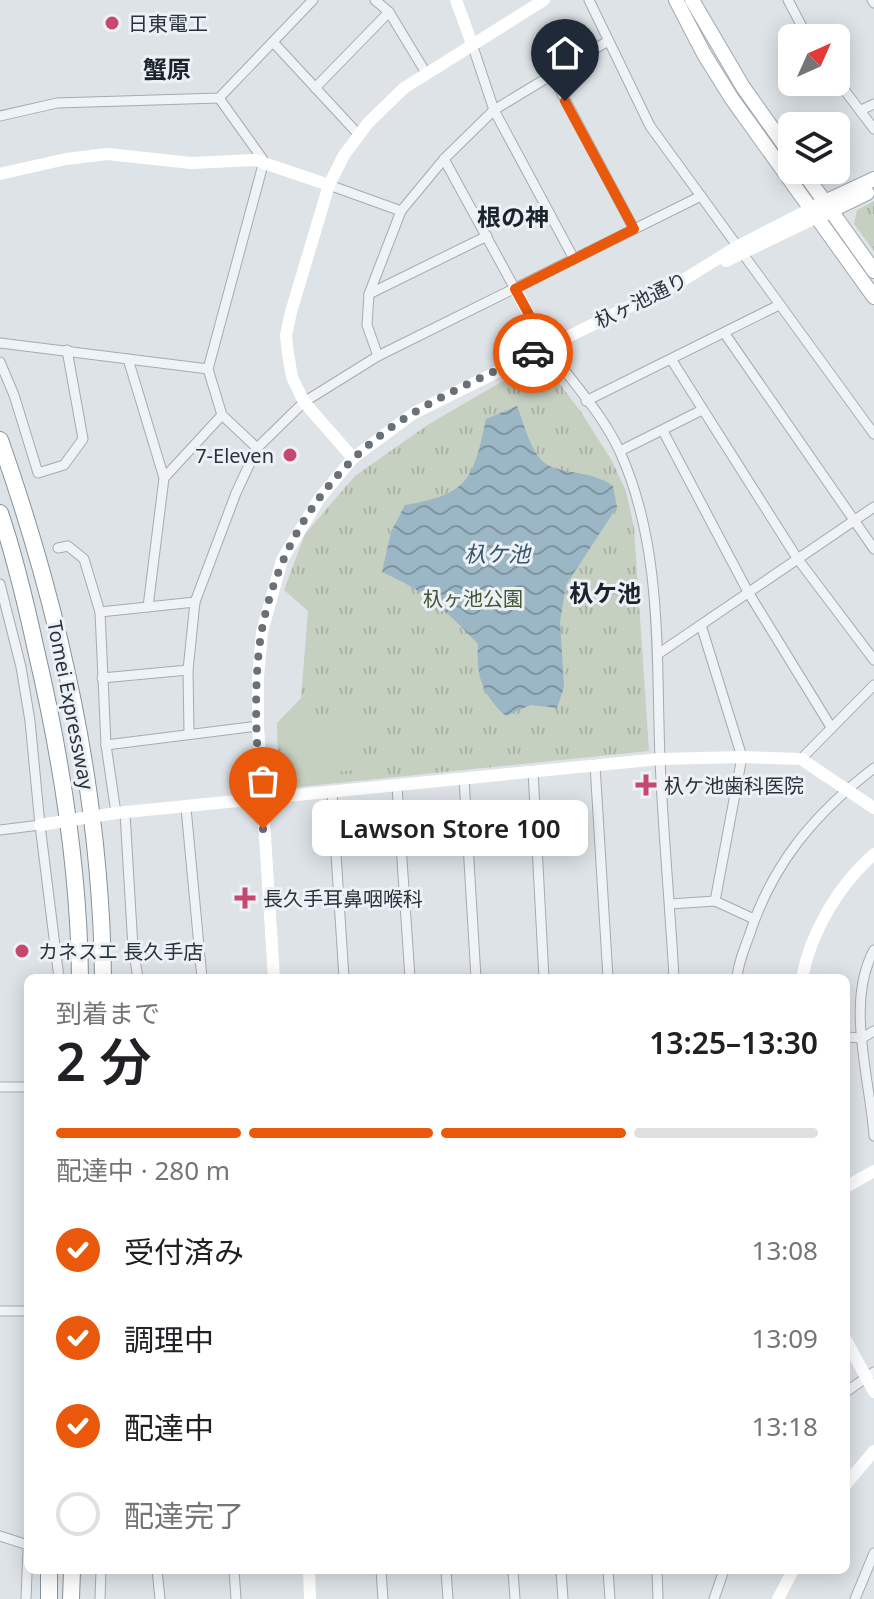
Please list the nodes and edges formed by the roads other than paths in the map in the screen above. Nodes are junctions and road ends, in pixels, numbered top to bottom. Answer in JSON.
{"nodes":[{"id":1,"x":313,"y":0,"type":"edge"},
{"id":2,"x":375,"y":0,"type":"edge"},
{"id":3,"x":456,"y":0,"type":"edge"},
{"id":4,"x":544,"y":0,"type":"edge"},
{"id":5,"x":589,"y":0,"type":"edge"},
{"id":6,"x":676,"y":0,"type":"edge"},
{"id":7,"x":692,"y":0,"type":"edge"},
{"id":8,"x":788,"y":0,"type":"edge"},
{"id":9,"x":389,"y":12,"type":"junction"},
{"id":10,"x":801,"y":24,"type":"edge"},
{"id":11,"x":608,"y":41,"type":"junction"},
{"id":12,"x":273,"y":42,"type":"junction"},
{"id":13,"x":472,"y":44,"type":"junction"},
{"id":14,"x":426,"y":73,"type":"junction"},
{"id":15,"x":552,"y":75,"type":"junction"},
{"id":16,"x":315,"y":88,"type":"junction"},
{"id":17,"x":850,"y":96,"type":"edge"},
{"id":18,"x":219,"y":98,"type":"junction"},
{"id":19,"x":874,"y":104,"type":"edge"},
{"id":20,"x":494,"y":110,"type":"junction"},
{"id":21,"x":861,"y":110,"type":"junction"},
{"id":22,"x":0,"y":116,"type":"edge"},
{"id":23,"x":874,"y":129,"type":"edge"},
{"id":24,"x":359,"y":135,"type":"junction"},
{"id":25,"x":778,"y":136,"type":"edge"},
{"id":26,"x":444,"y":159,"type":"junction"},
{"id":27,"x":264,"y":161,"type":"junction"},
{"id":28,"x":0,"y":174,"type":"edge"},
{"id":29,"x":874,"y":179,"type":"edge"},
{"id":30,"x":808,"y":184,"type":"edge"},
{"id":31,"x":329,"y":185,"type":"junction"},
{"id":32,"x":874,"y":189,"type":"edge"},
{"id":33,"x":701,"y":196,"type":"junction"},
{"id":34,"x":820,"y":210,"type":"junction"},
{"id":35,"x":401,"y":211,"type":"junction"},
{"id":36,"x":634,"y":229,"type":"junction"},
{"id":37,"x":487,"y":236,"type":"junction"},
{"id":38,"x":741,"y":250,"type":"junction"},
{"id":39,"x":574,"y":259,"type":"junction"},
{"id":40,"x":874,"y":271,"type":"edge"},
{"id":41,"x":515,"y":289,"type":"junction"},
{"id":42,"x":369,"y":294,"type":"junction"},
{"id":43,"x":874,"y":297,"type":"edge"},
{"id":44,"x":779,"y":305,"type":"junction"},
{"id":45,"x":725,"y":334,"type":"junction"},
{"id":46,"x":0,"y":343,"type":"edge"},
{"id":47,"x":547,"y":347,"type":"junction"},
{"id":48,"x":67,"y":350,"type":"junction"},
{"id":49,"x":378,"y":356,"type":"junction"},
{"id":50,"x":128,"y":359,"type":"junction"},
{"id":51,"x":671,"y":359,"type":"junction"},
{"id":52,"x":0,"y":362,"type":"edge"},
{"id":53,"x":208,"y":369,"type":"junction"},
{"id":54,"x":586,"y":401,"type":"junction"},
{"id":55,"x":304,"y":402,"type":"junction"},
{"id":56,"x":702,"y":410,"type":"junction"},
{"id":57,"x":222,"y":415,"type":"junction"},
{"id":58,"x":663,"y":431,"type":"junction"},
{"id":59,"x":874,"y":434,"type":"edge"},
{"id":60,"x":0,"y":440,"type":"edge"},
{"id":61,"x":257,"y":448,"type":"junction"},
{"id":62,"x":620,"y":451,"type":"junction"},
{"id":63,"x":353,"y":458,"type":"junction"},
{"id":64,"x":164,"y":478,"type":"junction"},
{"id":65,"x":874,"y":507,"type":"edge"},
{"id":66,"x":0,"y":513,"type":"edge"},
{"id":67,"x":853,"y":521,"type":"junction"},
{"id":68,"x":58,"y":548,"type":"dead end"},
{"id":69,"x":874,"y":549,"type":"edge"},
{"id":70,"x":797,"y":558,"type":"junction"},
{"id":71,"x":0,"y":584,"type":"edge"},
{"id":72,"x":748,"y":592,"type":"junction"},
{"id":73,"x":195,"y":602,"type":"junction"},
{"id":74,"x":148,"y":607,"type":"junction"},
{"id":75,"x":100,"y":612,"type":"junction"},
{"id":76,"x":701,"y":625,"type":"junction"},
{"id":77,"x":658,"y":654,"type":"junction"},
{"id":78,"x":874,"y":660,"type":"edge"},
{"id":79,"x":188,"y":670,"type":"junction"},
{"id":80,"x":102,"y":678,"type":"junction"},
{"id":81,"x":874,"y":685,"type":"edge"},
{"id":82,"x":258,"y":726,"type":"junction"},
{"id":83,"x":831,"y":727,"type":"junction"},
{"id":84,"x":189,"y":733,"type":"junction"},
{"id":85,"x":106,"y":745,"type":"junction"},
{"id":86,"x":742,"y":757,"type":"junction"},
{"id":87,"x":660,"y":759,"type":"junction"},
{"id":88,"x":801,"y":759,"type":"junction"},
{"id":89,"x":595,"y":765,"type":"junction"},
{"id":90,"x":874,"y":768,"type":"edge"},
{"id":91,"x":533,"y":771,"type":"junction"},
{"id":92,"x":464,"y":778,"type":"junction"},
{"id":93,"x":397,"y":786,"type":"junction"},
{"id":94,"x":846,"y":789,"type":"junction"},
{"id":95,"x":332,"y":792,"type":"junction"},
{"id":96,"x":261,"y":800,"type":"junction"},
{"id":97,"x":186,"y":808,"type":"junction"},
{"id":98,"x":874,"y":808,"type":"edge"},
{"id":99,"x":120,"y":813,"type":"junction"},
{"id":100,"x":40,"y":825,"type":"junction"},
{"id":101,"x":0,"y":830,"type":"edge"},
{"id":102,"x":874,"y":854,"type":"edge"},
{"id":103,"x":715,"y":901,"type":"junction"},
{"id":104,"x":670,"y":904,"type":"junction"},
{"id":105,"x":754,"y":919,"type":"junction"},
{"id":106,"x":874,"y":950,"type":"edge"},
{"id":107,"x":59,"y":974,"type":"edge"},
{"id":108,"x":80,"y":974,"type":"edge"},
{"id":109,"x":103,"y":974,"type":"edge"},
{"id":110,"x":137,"y":974,"type":"edge"},
{"id":111,"x":202,"y":974,"type":"edge"},
{"id":112,"x":274,"y":974,"type":"edge"},
{"id":113,"x":344,"y":974,"type":"edge"},
{"id":114,"x":410,"y":974,"type":"edge"},
{"id":115,"x":476,"y":974,"type":"edge"},
{"id":116,"x":544,"y":974,"type":"edge"},
{"id":117,"x":608,"y":974,"type":"edge"},
{"id":118,"x":674,"y":974,"type":"edge"},
{"id":119,"x":737,"y":974,"type":"edge"},
{"id":120,"x":803,"y":974,"type":"edge"},
{"id":121,"x":874,"y":1031,"type":"edge"},
{"id":122,"x":850,"y":1037,"type":"edge"},
{"id":123,"x":862,"y":1038,"type":"junction"},
{"id":124,"x":0,"y":1087,"type":"edge"},
{"id":125,"x":24,"y":1087,"type":"edge"},
{"id":126,"x":873,"y":1099,"type":"edge"},
{"id":127,"x":874,"y":1136,"type":"edge"},
{"id":128,"x":874,"y":1171,"type":"edge"},
{"id":129,"x":850,"y":1185,"type":"edge"},
{"id":130,"x":0,"y":1311,"type":"edge"},
{"id":131,"x":24,"y":1311,"type":"edge"},
{"id":132,"x":850,"y":1346,"type":"edge"},
{"id":133,"x":870,"y":1375,"type":"edge"},
{"id":134,"x":850,"y":1389,"type":"edge"},
{"id":135,"x":874,"y":1392,"type":"edge"},
{"id":136,"x":874,"y":1451,"type":"edge"},
{"id":137,"x":850,"y":1479,"type":"edge"},
{"id":138,"x":0,"y":1536,"type":"edge"},
{"id":139,"x":24,"y":1545,"type":"edge"},
{"id":140,"x":874,"y":1553,"type":"edge"},
{"id":141,"x":27,"y":1574,"type":"edge"},
{"id":142,"x":49,"y":1574,"type":"edge"},
{"id":143,"x":72,"y":1574,"type":"edge"},
{"id":144,"x":101,"y":1574,"type":"edge"},
{"id":145,"x":157,"y":1574,"type":"edge"},
{"id":146,"x":234,"y":1574,"type":"edge"},
{"id":147,"x":309,"y":1574,"type":"edge"},
{"id":148,"x":381,"y":1574,"type":"edge"},
{"id":149,"x":446,"y":1574,"type":"edge"},
{"id":150,"x":513,"y":1574,"type":"edge"},
{"id":151,"x":561,"y":1574,"type":"edge"},
{"id":152,"x":608,"y":1574,"type":"edge"},
{"id":153,"x":657,"y":1574,"type":"edge"},
{"id":154,"x":723,"y":1574,"type":"edge"},
{"id":155,"x":791,"y":1574,"type":"edge"},
{"id":156,"x":26,"y":1599,"type":"edge"},
{"id":157,"x":49,"y":1599,"type":"edge"},
{"id":158,"x":71,"y":1599,"type":"edge"},
{"id":159,"x":100,"y":1599,"type":"edge"},
{"id":160,"x":160,"y":1599,"type":"edge"},
{"id":161,"x":236,"y":1599,"type":"edge"},
{"id":162,"x":310,"y":1599,"type":"edge"},
{"id":163,"x":383,"y":1599,"type":"edge"},
{"id":164,"x":448,"y":1599,"type":"edge"},
{"id":165,"x":515,"y":1599,"type":"edge"},
{"id":166,"x":563,"y":1599,"type":"edge"},
{"id":167,"x":610,"y":1599,"type":"edge"},
{"id":168,"x":658,"y":1599,"type":"edge"},
{"id":169,"x":714,"y":1599,"type":"edge"},
{"id":170,"x":778,"y":1599,"type":"edge"},
{"id":171,"x":855,"y":1599,"type":"edge"}],
"edges":[{"from":1,"to":12,"type":"street"},
{"from":2,"to":9,"type":"street"},
{"from":3,"to":13,"type":"street"},
{"from":4,"to":13,"type":"street"},
{"from":5,"to":11,"type":"street"},
{"from":6,"to":34,"type":"main road"},
{"from":7,"to":25,"type":"main road"},
{"from":8,"to":10,"type":"street"},
{"from":9,"to":14,"type":"street"},
{"from":9,"to":16,"type":"street"},
{"from":11,"to":15,"type":"street"},
{"from":11,"to":33,"type":"street"},
{"from":12,"to":16,"type":"street"},
{"from":12,"to":18,"type":"street"},
{"from":13,"to":14,"type":"street"},
{"from":13,"to":20,"type":"street"},
{"from":14,"to":24,"type":"street"},
{"from":15,"to":20,"type":"street"},
{"from":15,"to":36,"type":"street"},
{"from":16,"to":24,"type":"street"},
{"from":17,"to":21,"type":"street"},
{"from":18,"to":22,"type":"street"},
{"from":18,"to":27,"type":"street"},
{"from":19,"to":21,"type":"street"},
{"from":20,"to":26,"type":"street"},
{"from":20,"to":39,"type":"street"},
{"from":21,"to":23,"type":"street"},
{"from":24,"to":31,"type":"street"},
{"from":26,"to":35,"type":"street"},
{"from":26,"to":37,"type":"street"},
{"from":27,"to":28,"type":"street"},
{"from":27,"to":31,"type":"street"},
{"from":27,"to":53,"type":"street"},
{"from":29,"to":34,"type":"main road"},
{"from":30,"to":34,"type":"main road"},
{"from":31,"to":35,"type":"street"},
{"from":31,"to":55,"type":"street"},
{"from":32,"to":34,"type":"main road"},
{"from":33,"to":36,"type":"street"},
{"from":33,"to":38,"type":"street"},
{"from":34,"to":38,"type":"street","name":"杁ヶ池通り"},
{"from":34,"to":40,"type":"main road"},
{"from":34,"to":43,"type":"main road"},
{"from":35,"to":42,"type":"street"},
{"from":36,"to":39,"type":"street"},
{"from":37,"to":41,"type":"street"},
{"from":37,"to":42,"type":"street"},
{"from":38,"to":44,"type":"street"},
{"from":38,"to":47,"type":"street","name":"杁ヶ池通り"},
{"from":39,"to":41,"type":"street"},
{"from":41,"to":47,"type":"street"},
{"from":41,"to":49,"type":"street"},
{"from":42,"to":49,"type":"street"},
{"from":44,"to":45,"type":"street"},
{"from":44,"to":59,"type":"street"},
{"from":45,"to":51,"type":"street"},
{"from":45,"to":67,"type":"street"},
{"from":46,"to":48,"type":"street"},
{"from":47,"to":54,"type":"street"},
{"from":47,"to":63,"type":"street","name":"杁ヶ池通り"},
{"from":48,"to":50,"type":"street"},
{"from":48,"to":52,"type":"street"},
{"from":49,"to":55,"type":"street"},
{"from":50,"to":53,"type":"street"},
{"from":50,"to":64,"type":"street"},
{"from":51,"to":54,"type":"street"},
{"from":51,"to":56,"type":"street"},
{"from":53,"to":57,"type":"street"},
{"from":54,"to":62,"type":"street"},
{"from":55,"to":61,"type":"street"},
{"from":55,"to":63,"type":"street"},
{"from":56,"to":58,"type":"street"},
{"from":56,"to":70,"type":"street"},
{"from":57,"to":61,"type":"street"},
{"from":57,"to":64,"type":"street"},
{"from":58,"to":62,"type":"street"},
{"from":58,"to":72,"type":"street"},
{"from":60,"to":109,"type":"highway","name":"Tomei Expressway"},
{"from":61,"to":73,"type":"street"},
{"from":62,"to":77,"type":"street"},
{"from":63,"to":82,"type":"street","name":"杁ヶ池通り"},
{"from":64,"to":74,"type":"street"},
{"from":65,"to":67,"type":"street"},
{"from":66,"to":108,"type":"highway","name":"Tomei Expressway"},
{"from":67,"to":69,"type":"street"},
{"from":67,"to":70,"type":"street"},
{"from":68,"to":75,"type":"street"},
{"from":70,"to":72,"type":"street"},
{"from":70,"to":78,"type":"street"},
{"from":71,"to":100,"type":"street"},
{"from":72,"to":76,"type":"street"},
{"from":72,"to":83,"type":"street"},
{"from":73,"to":74,"type":"street"},
{"from":73,"to":79,"type":"street"},
{"from":74,"to":75,"type":"street"},
{"from":75,"to":80,"type":"street"},
{"from":76,"to":77,"type":"street"},
{"from":76,"to":86,"type":"street"},
{"from":77,"to":87,"type":"street"},
{"from":79,"to":80,"type":"street"},
{"from":79,"to":84,"type":"street"},
{"from":80,"to":85,"type":"street"},
{"from":81,"to":83,"type":"street"},
{"from":82,"to":84,"type":"street"},
{"from":82,"to":96,"type":"street","name":"杁ヶ池通り"},
{"from":83,"to":88,"type":"street"},
{"from":84,"to":85,"type":"street"},
{"from":85,"to":99,"type":"street"},
{"from":86,"to":87,"type":"street"},
{"from":86,"to":88,"type":"street"},
{"from":86,"to":103,"type":"street"},
{"from":87,"to":89,"type":"street"},
{"from":87,"to":104,"type":"street"},
{"from":88,"to":94,"type":"street"},
{"from":89,"to":91,"type":"street"},
{"from":89,"to":117,"type":"street"},
{"from":90,"to":94,"type":"street"},
{"from":91,"to":92,"type":"street"},
{"from":91,"to":116,"type":"street"},
{"from":92,"to":93,"type":"street"},
{"from":92,"to":115,"type":"street"},
{"from":93,"to":95,"type":"street"},
{"from":93,"to":114,"type":"street"},
{"from":94,"to":98,"type":"street"},
{"from":94,"to":105,"type":"street"},
{"from":95,"to":96,"type":"street"},
{"from":95,"to":113,"type":"street"},
{"from":96,"to":97,"type":"street"},
{"from":96,"to":112,"type":"street","name":"杁ヶ池通り"},
{"from":97,"to":99,"type":"street"},
{"from":97,"to":111,"type":"street"},
{"from":99,"to":100,"type":"street","bridge":true},
{"from":99,"to":110,"type":"street"},
{"from":100,"to":101,"type":"street"},
{"from":100,"to":107,"type":"street"},
{"from":102,"to":120,"type":"street"},
{"from":103,"to":104,"type":"street"},
{"from":103,"to":105,"type":"street"},
{"from":104,"to":118,"type":"street"},
{"from":105,"to":119,"type":"street"},
{"from":106,"to":123,"type":"street"},
{"from":121,"to":123,"type":"street"},
{"from":122,"to":123,"type":"street"},
{"from":123,"to":126,"type":"street"},
{"from":124,"to":125,"type":"street"},
{"from":126,"to":127,"type":"street"},
{"from":128,"to":129,"type":"street"},
{"from":130,"to":131,"type":"street"},
{"from":132,"to":133,"type":"street"},
{"from":133,"to":134,"type":"street"},
{"from":133,"to":135,"type":"street"},
{"from":136,"to":137,"type":"street"},
{"from":138,"to":139,"type":"street"},
{"from":140,"to":171,"type":"street"},
{"from":141,"to":156,"type":"street"},
{"from":142,"to":157,"type":"highway"},
{"from":143,"to":158,"type":"highway"},
{"from":144,"to":159,"type":"street"},
{"from":145,"to":160,"type":"street"},
{"from":146,"to":161,"type":"street"},
{"from":147,"to":162,"type":"street"},
{"from":148,"to":163,"type":"street"},
{"from":149,"to":164,"type":"street"},
{"from":150,"to":165,"type":"street"},
{"from":151,"to":166,"type":"street"},
{"from":152,"to":167,"type":"street"},
{"from":153,"to":168,"type":"street"},
{"from":154,"to":169,"type":"street"},
{"from":155,"to":170,"type":"street"}]}
